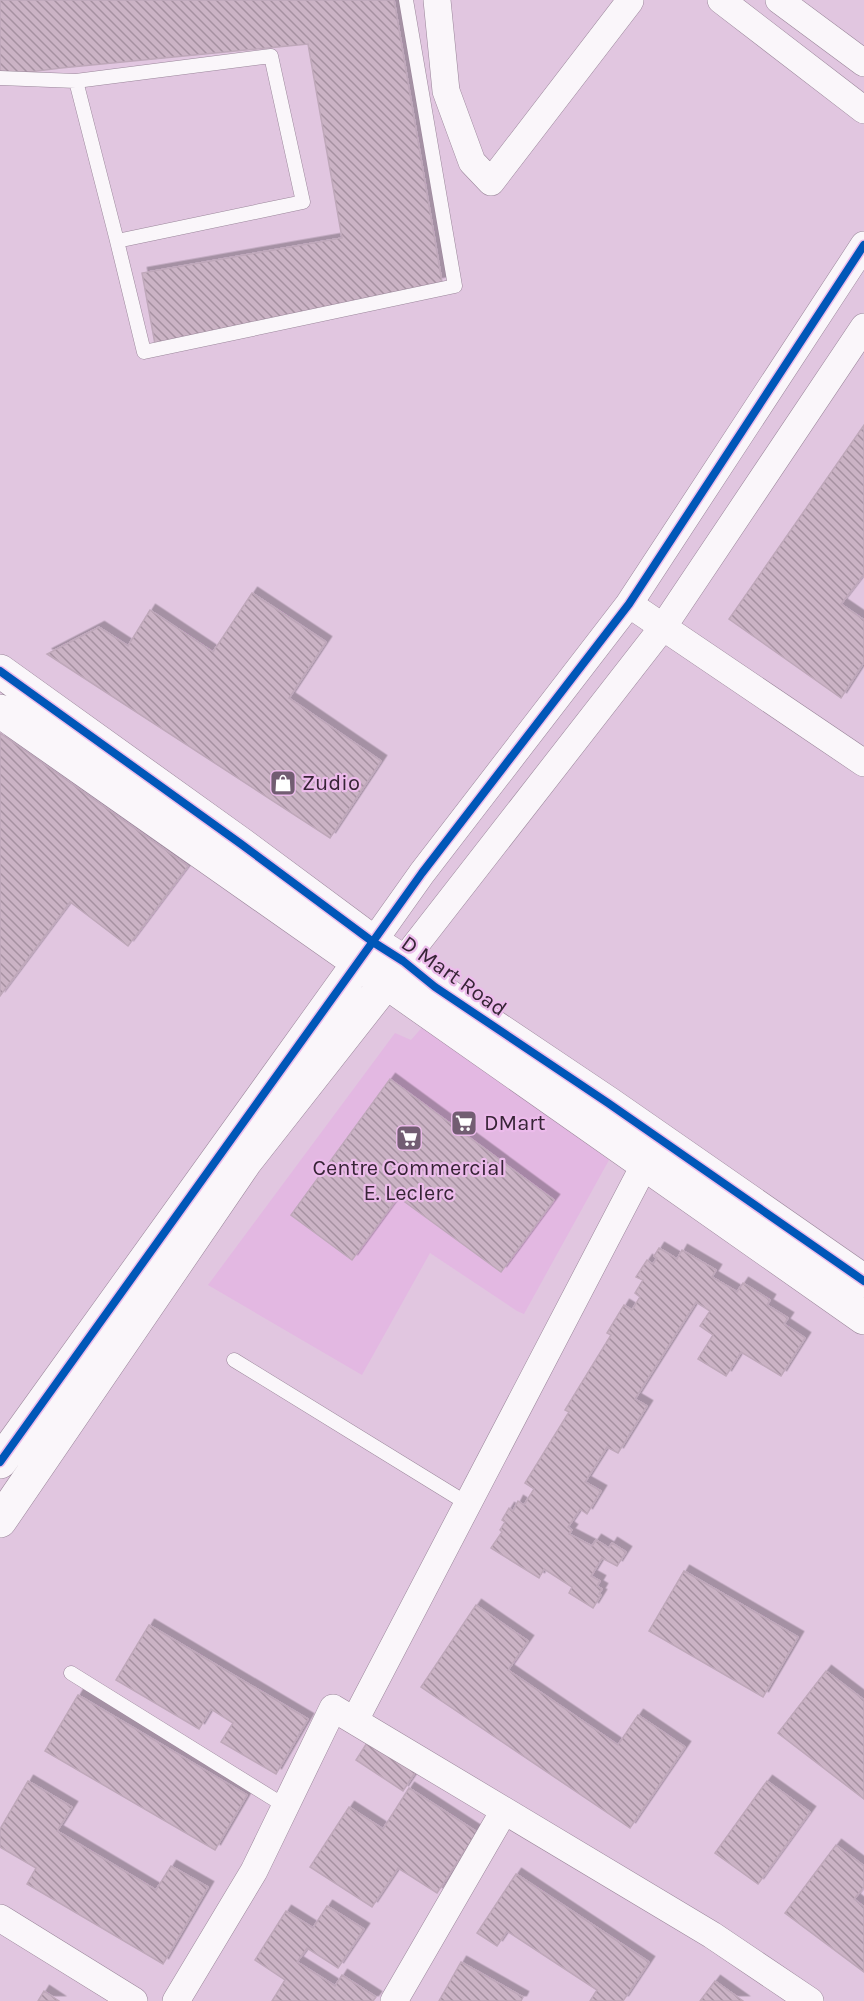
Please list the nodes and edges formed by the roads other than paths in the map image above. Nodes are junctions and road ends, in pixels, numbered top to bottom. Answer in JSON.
{"nodes":[{"id":1,"x":406,"y":0,"type":"edge"},
{"id":2,"x":437,"y":0,"type":"edge"},
{"id":3,"x":629,"y":0,"type":"edge"},
{"id":4,"x":722,"y":0,"type":"edge"},
{"id":5,"x":779,"y":0,"type":"edge"},
{"id":6,"x":864,"y":63,"type":"edge"},
{"id":7,"x":0,"y":78,"type":"edge"},
{"id":8,"x":76,"y":81,"type":"junction"},
{"id":9,"x":864,"y":110,"type":"edge"},
{"id":10,"x":117,"y":241,"type":"junction"},
{"id":11,"x":864,"y":245,"type":"edge"},
{"id":12,"x":864,"y":327,"type":"edge"},
{"id":13,"x":629,"y":604,"type":"junction"},
{"id":14,"x":663,"y":627,"type":"junction"},
{"id":15,"x":0,"y":671,"type":"edge"},
{"id":16,"x":0,"y":711,"type":"edge"},
{"id":17,"x":864,"y":763,"type":"edge"},
{"id":18,"x":365,"y":953,"type":"junction"},
{"id":19,"x":395,"y":972,"type":"junction"},
{"id":20,"x":645,"y":1164,"type":"junction"},
{"id":21,"x":224,"y":1171,"type":"junction"},
{"id":22,"x":864,"y":1281,"type":"edge"},
{"id":23,"x":864,"y":1318,"type":"edge"},
{"id":24,"x":234,"y":1360,"type":"dead end"},
{"id":25,"x":0,"y":1462,"type":"edge"},
{"id":26,"x":468,"y":1504,"type":"junction"},
{"id":27,"x":0,"y":1521,"type":"edge"},
{"id":28,"x":71,"y":1673,"type":"dead end"},
{"id":29,"x":355,"y":1720,"type":"junction"},
{"id":30,"x":285,"y":1806,"type":"junction"},
{"id":31,"x":504,"y":1811,"type":"junction"},
{"id":32,"x":0,"y":1918,"type":"edge"},
{"id":33,"x":134,"y":2001,"type":"edge"},
{"id":34,"x":176,"y":2001,"type":"edge"},
{"id":35,"x":394,"y":2001,"type":"edge"},
{"id":36,"x":810,"y":2001,"type":"edge"}],
"edges":[{"from":1,"to":10,"type":"lane"},
{"from":2,"to":3,"type":"street"},
{"from":4,"to":9,"type":"street"},
{"from":5,"to":6,"type":"street"},
{"from":7,"to":8,"type":"lane"},
{"from":8,"to":10,"type":"lane"},
{"from":8,"to":10,"type":"lane"},
{"from":11,"to":13,"type":"street"},
{"from":12,"to":14,"type":"street"},
{"from":13,"to":14,"type":"street"},
{"from":13,"to":18,"type":"street"},
{"from":14,"to":17,"type":"street"},
{"from":14,"to":19,"type":"street"},
{"from":15,"to":18,"type":"street","name":"D Mart Road"},
{"from":16,"to":18,"type":"street","name":"D Mart Road"},
{"from":18,"to":19,"type":"street","name":"D Mart Road"},
{"from":18,"to":21,"type":"street"},
{"from":19,"to":20,"type":"street","name":"D Mart Road"},
{"from":19,"to":21,"type":"street"},
{"from":19,"to":22,"type":"street","name":"D Mart Road"},
{"from":20,"to":23,"type":"street","name":"D Mart Road"},
{"from":20,"to":26,"type":"street"},
{"from":21,"to":25,"type":"street"},
{"from":21,"to":27,"type":"street"},
{"from":24,"to":26,"type":"lane"},
{"from":26,"to":29,"type":"street"},
{"from":28,"to":30,"type":"lane"},
{"from":29,"to":30,"type":"street"},
{"from":29,"to":31,"type":"street"},
{"from":30,"to":34,"type":"street"},
{"from":31,"to":35,"type":"street"},
{"from":31,"to":36,"type":"street"},
{"from":32,"to":33,"type":"street"}]}
